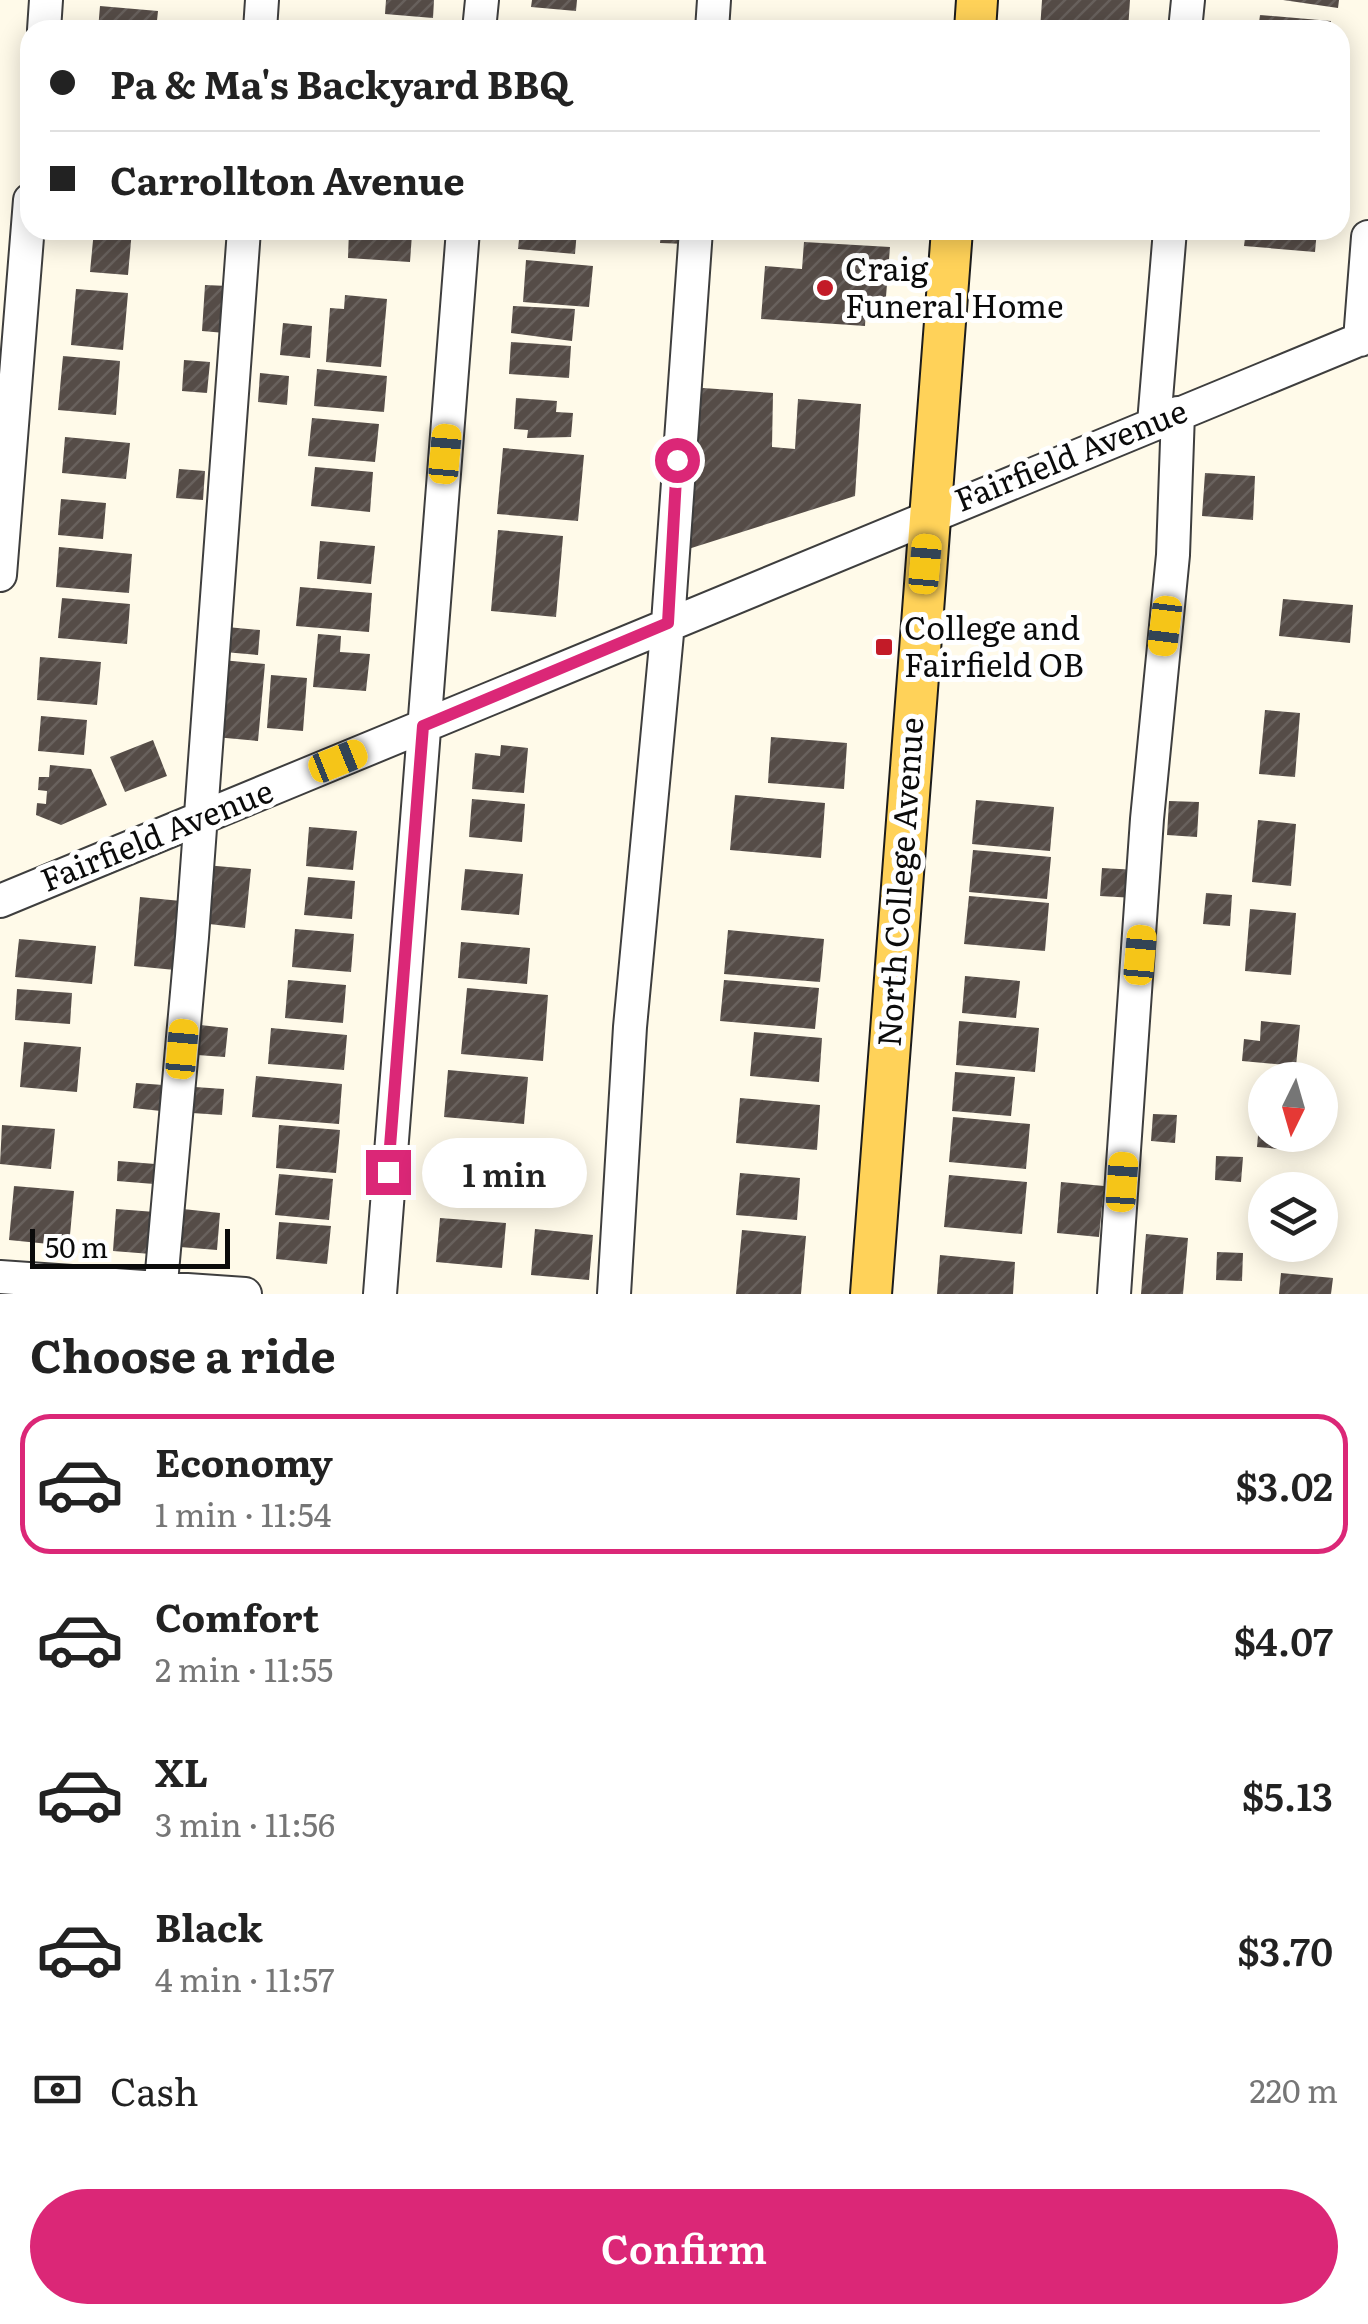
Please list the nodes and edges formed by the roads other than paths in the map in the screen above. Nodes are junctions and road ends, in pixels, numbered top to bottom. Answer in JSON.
{"nodes":[{"id":1,"x":1368,"y":237,"type":"edge"},
{"id":2,"x":27,"y":240,"type":"edge"},
{"id":3,"x":243,"y":240,"type":"edge"},
{"id":4,"x":462,"y":240,"type":"edge"},
{"id":5,"x":695,"y":240,"type":"edge"},
{"id":6,"x":951,"y":240,"type":"edge"},
{"id":7,"x":1170,"y":240,"type":"edge"},
{"id":8,"x":1364,"y":338,"type":"edge"},
{"id":9,"x":1166,"y":418,"type":"junction"},
{"id":10,"x":929,"y":514,"type":"junction"},
{"id":11,"x":0,"y":575,"type":"edge"},
{"id":12,"x":668,"y":623,"type":"junction"},
{"id":13,"x":423,"y":726,"type":"junction"},
{"id":14,"x":200,"y":819,"type":"junction"},
{"id":15,"x":0,"y":901,"type":"edge"},
{"id":16,"x":0,"y":1277,"type":"edge"},
{"id":17,"x":160,"y":1291,"type":"edge"},
{"id":18,"x":246,"y":1294,"type":"edge"},
{"id":19,"x":380,"y":1294,"type":"edge"},
{"id":20,"x":614,"y":1294,"type":"edge"},
{"id":21,"x":871,"y":1294,"type":"edge"},
{"id":22,"x":1114,"y":1294,"type":"edge"}],
"edges":[{"from":1,"to":8,"type":"street"},
{"from":2,"to":11,"type":"street"},
{"from":3,"to":14,"type":"street"},
{"from":4,"to":13,"type":"street"},
{"from":5,"to":12,"type":"street"},
{"from":6,"to":10,"type":"main road","name":"North College Avenue"},
{"from":7,"to":9,"type":"street"},
{"from":8,"to":9,"type":"street","name":"Fairfield Avenue"},
{"from":9,"to":10,"type":"street","name":"Fairfield Avenue"},
{"from":9,"to":22,"type":"street"},
{"from":10,"to":12,"type":"street","name":"Fairfield Avenue"},
{"from":10,"to":21,"type":"main road","name":"North College Avenue"},
{"from":12,"to":13,"type":"street","name":"Fairfield Avenue"},
{"from":12,"to":20,"type":"street"},
{"from":13,"to":14,"type":"street","name":"Fairfield Avenue"},
{"from":13,"to":19,"type":"street"},
{"from":14,"to":15,"type":"street","name":"Fairfield Avenue"},
{"from":14,"to":17,"type":"street"},
{"from":16,"to":17,"type":"street"},
{"from":17,"to":18,"type":"street"}]}
